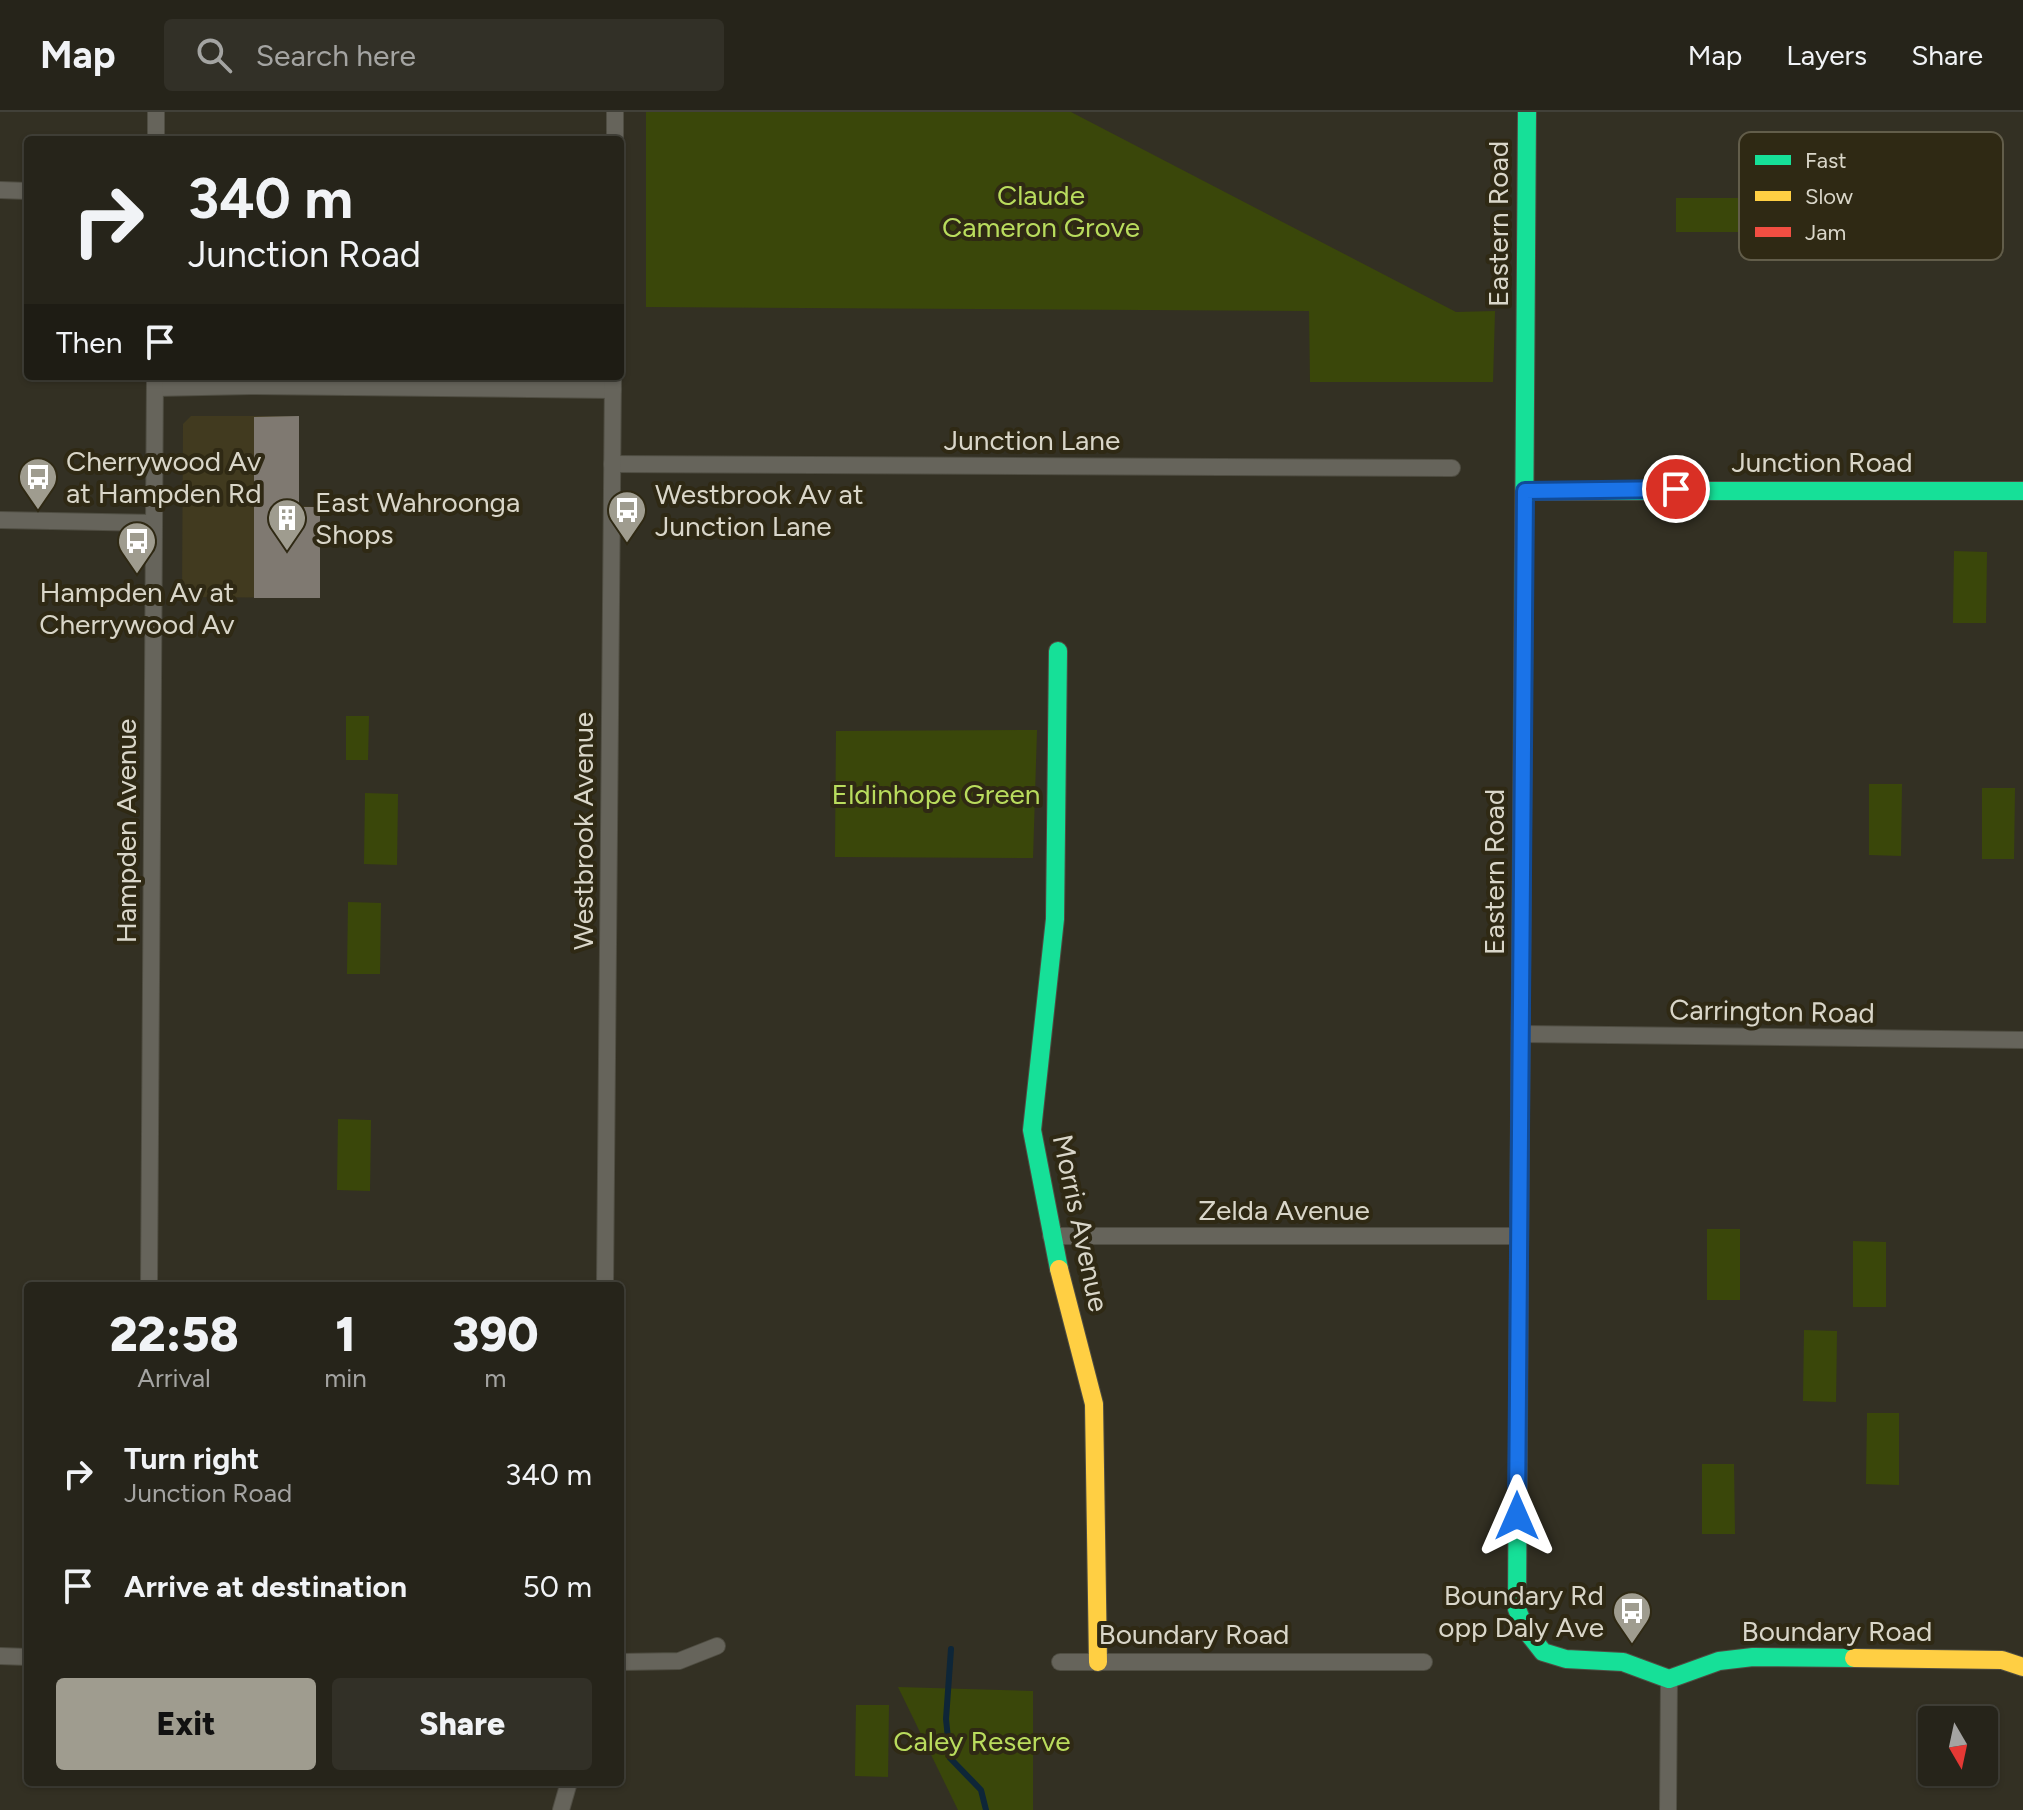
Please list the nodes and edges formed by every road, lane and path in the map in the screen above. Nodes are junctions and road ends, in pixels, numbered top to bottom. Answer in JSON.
{"nodes":[{"id":1,"x":156,"y":112,"type":"edge"},
{"id":2,"x":615,"y":112,"type":"edge"},
{"id":3,"x":1527,"y":112,"type":"edge"},
{"id":4,"x":156,"y":136,"type":"edge"},
{"id":5,"x":615,"y":136,"type":"edge"},
{"id":6,"x":0,"y":190,"type":"edge"},
{"id":7,"x":24,"y":191,"type":"edge"},
{"id":8,"x":155,"y":382,"type":"edge"},
{"id":9,"x":613,"y":383,"type":"edge"},
{"id":10,"x":612,"y":464,"type":"junction"},
{"id":11,"x":1452,"y":468,"type":"dead end"},
{"id":12,"x":1525,"y":491,"type":"junction"},
{"id":13,"x":2023,"y":491,"type":"edge"},
{"id":14,"x":0,"y":520,"type":"edge"},
{"id":15,"x":154,"y":523,"type":"junction"},
{"id":16,"x":1058,"y":651,"type":"dead end"},
{"id":17,"x":1521,"y":1034,"type":"junction"},
{"id":18,"x":2023,"y":1040,"type":"edge"},
{"id":19,"x":1051,"y":1236,"type":"junction"},
{"id":20,"x":1518,"y":1236,"type":"junction"},
{"id":21,"x":149,"y":1282,"type":"edge"},
{"id":22,"x":605,"y":1282,"type":"edge"},
{"id":23,"x":717,"y":1646,"type":"dead end"},
{"id":24,"x":0,"y":1656,"type":"edge"},
{"id":25,"x":24,"y":1657,"type":"edge"},
{"id":26,"x":624,"y":1662,"type":"edge"},
{"id":27,"x":1060,"y":1662,"type":"dead end"},
{"id":28,"x":1098,"y":1662,"type":"junction"},
{"id":29,"x":1424,"y":1662,"type":"dead end"},
{"id":30,"x":2023,"y":1667,"type":"edge"},
{"id":31,"x":1669,"y":1679,"type":"junction"},
{"id":32,"x":568,"y":1786,"type":"edge"},
{"id":33,"x":561,"y":1810,"type":"edge"},
{"id":34,"x":1668,"y":1810,"type":"edge"}],
"edges":[{"from":1,"to":4,"type":"street"},
{"from":2,"to":5,"type":"street"},
{"from":3,"to":12,"type":"street","name":"Eastern Road"},
{"from":6,"to":7,"type":"street"},
{"from":8,"to":9,"type":"street"},
{"from":8,"to":15,"type":"street","name":"Hampden Avenue"},
{"from":9,"to":10,"type":"street","name":"Westbrook Avenue"},
{"from":10,"to":11,"type":"street","name":"Junction Lane"},
{"from":10,"to":22,"type":"street","name":"Westbrook Avenue"},
{"from":12,"to":13,"type":"street","name":"Junction Road"},
{"from":12,"to":17,"type":"street","name":"Eastern Road"},
{"from":14,"to":15,"type":"street"},
{"from":15,"to":21,"type":"street","name":"Hampden Avenue"},
{"from":16,"to":19,"type":"street","name":"Morris Avenue"},
{"from":17,"to":18,"type":"street","name":"Carrington Road"},
{"from":17,"to":20,"type":"street","name":"Eastern Road"},
{"from":19,"to":20,"type":"street","name":"Zelda Avenue"},
{"from":19,"to":28,"type":"street","name":"Morris Avenue"},
{"from":20,"to":31,"type":"street","name":"Eastern Road"},
{"from":23,"to":26,"type":"street"},
{"from":24,"to":25,"type":"street"},
{"from":27,"to":28,"type":"street","name":"Boundary Road"},
{"from":28,"to":29,"type":"street","name":"Boundary Road"},
{"from":30,"to":31,"type":"street","name":"Boundary Road"},
{"from":31,"to":34,"type":"street"},
{"from":32,"to":33,"type":"street"}]}
